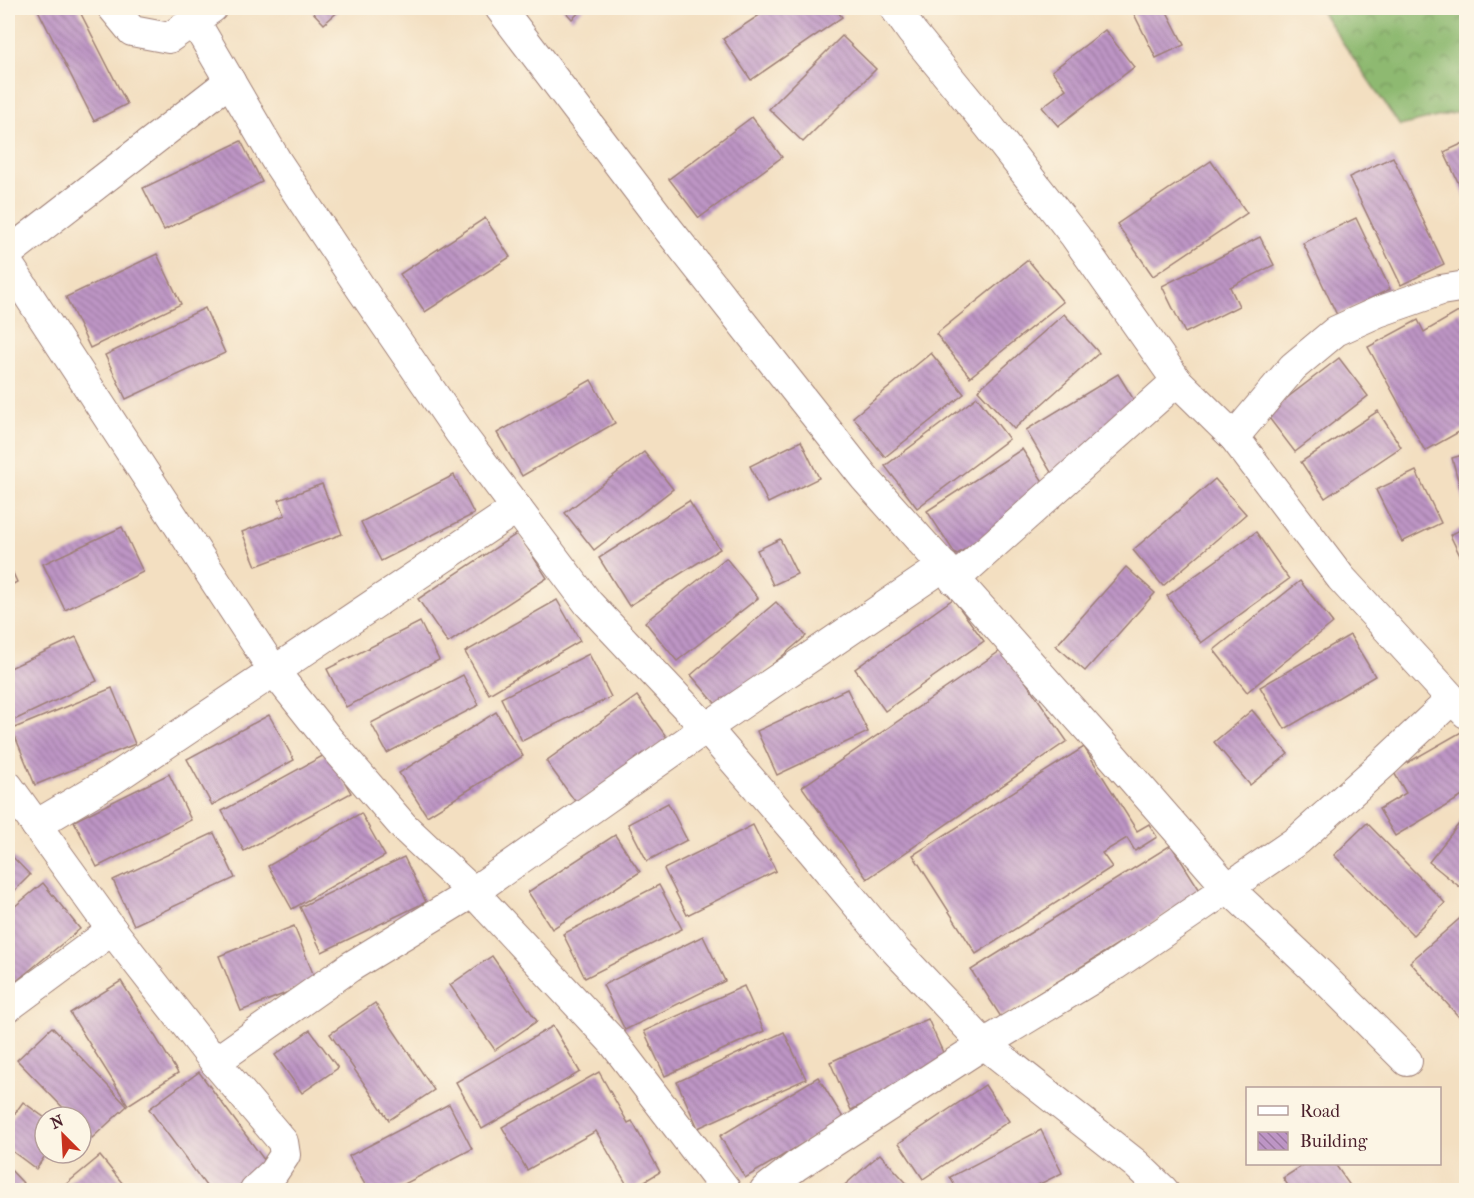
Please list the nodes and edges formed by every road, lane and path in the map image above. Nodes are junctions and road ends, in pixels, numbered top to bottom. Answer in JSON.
{"nodes":[{"id":1,"x":113,"y":8,"type":"edge"},
{"id":2,"x":500,"y":8,"type":"edge"},
{"id":3,"x":895,"y":8,"type":"edge"},
{"id":4,"x":203,"y":14,"type":"edge"},
{"id":5,"x":230,"y":81,"type":"junction"},
{"id":6,"x":8,"y":253,"type":"edge"},
{"id":7,"x":8,"y":264,"type":"edge"},
{"id":8,"x":1467,"y":286,"type":"edge"},
{"id":9,"x":1177,"y":381,"type":"junction"},
{"id":10,"x":1234,"y":437,"type":"junction"},
{"id":11,"x":517,"y":508,"type":"junction"},
{"id":12,"x":949,"y":573,"type":"junction"},
{"id":13,"x":274,"y":671,"type":"junction"},
{"id":14,"x":1459,"y":706,"type":"edge"},
{"id":15,"x":706,"y":728,"type":"junction"},
{"id":16,"x":8,"y":786,"type":"edge"},
{"id":17,"x":36,"y":825,"type":"junction"},
{"id":18,"x":1227,"y":888,"type":"junction"},
{"id":19,"x":473,"y":891,"type":"junction"},
{"id":20,"x":112,"y":930,"type":"junction"},
{"id":21,"x":8,"y":1007,"type":"edge"},
{"id":22,"x":984,"y":1044,"type":"junction"},
{"id":23,"x":1407,"y":1061,"type":"dead end"},
{"id":24,"x":215,"y":1062,"type":"junction"},
{"id":25,"x":255,"y":1191,"type":"edge"},
{"id":26,"x":726,"y":1191,"type":"edge"},
{"id":27,"x":765,"y":1191,"type":"edge"},
{"id":28,"x":1163,"y":1191,"type":"edge"}],
"edges":[{"from":1,"to":4,"type":"street"},
{"from":2,"to":12,"type":"street"},
{"from":3,"to":9,"type":"street"},
{"from":4,"to":5,"type":"street"},
{"from":5,"to":6,"type":"street"},
{"from":5,"to":11,"type":"street"},
{"from":7,"to":13,"type":"street"},
{"from":8,"to":10,"type":"street"},
{"from":9,"to":10,"type":"street"},
{"from":9,"to":12,"type":"street"},
{"from":10,"to":14,"type":"street"},
{"from":11,"to":13,"type":"street"},
{"from":11,"to":15,"type":"street"},
{"from":12,"to":15,"type":"street"},
{"from":12,"to":18,"type":"street"},
{"from":13,"to":17,"type":"street"},
{"from":13,"to":19,"type":"street"},
{"from":14,"to":18,"type":"street"},
{"from":15,"to":19,"type":"street"},
{"from":15,"to":22,"type":"street"},
{"from":16,"to":17,"type":"street"},
{"from":17,"to":20,"type":"street"},
{"from":18,"to":22,"type":"street"},
{"from":18,"to":23,"type":"street"},
{"from":19,"to":24,"type":"street"},
{"from":19,"to":26,"type":"street"},
{"from":20,"to":21,"type":"street"},
{"from":20,"to":24,"type":"street"},
{"from":22,"to":27,"type":"street"},
{"from":22,"to":28,"type":"street"},
{"from":24,"to":25,"type":"street"}]}
